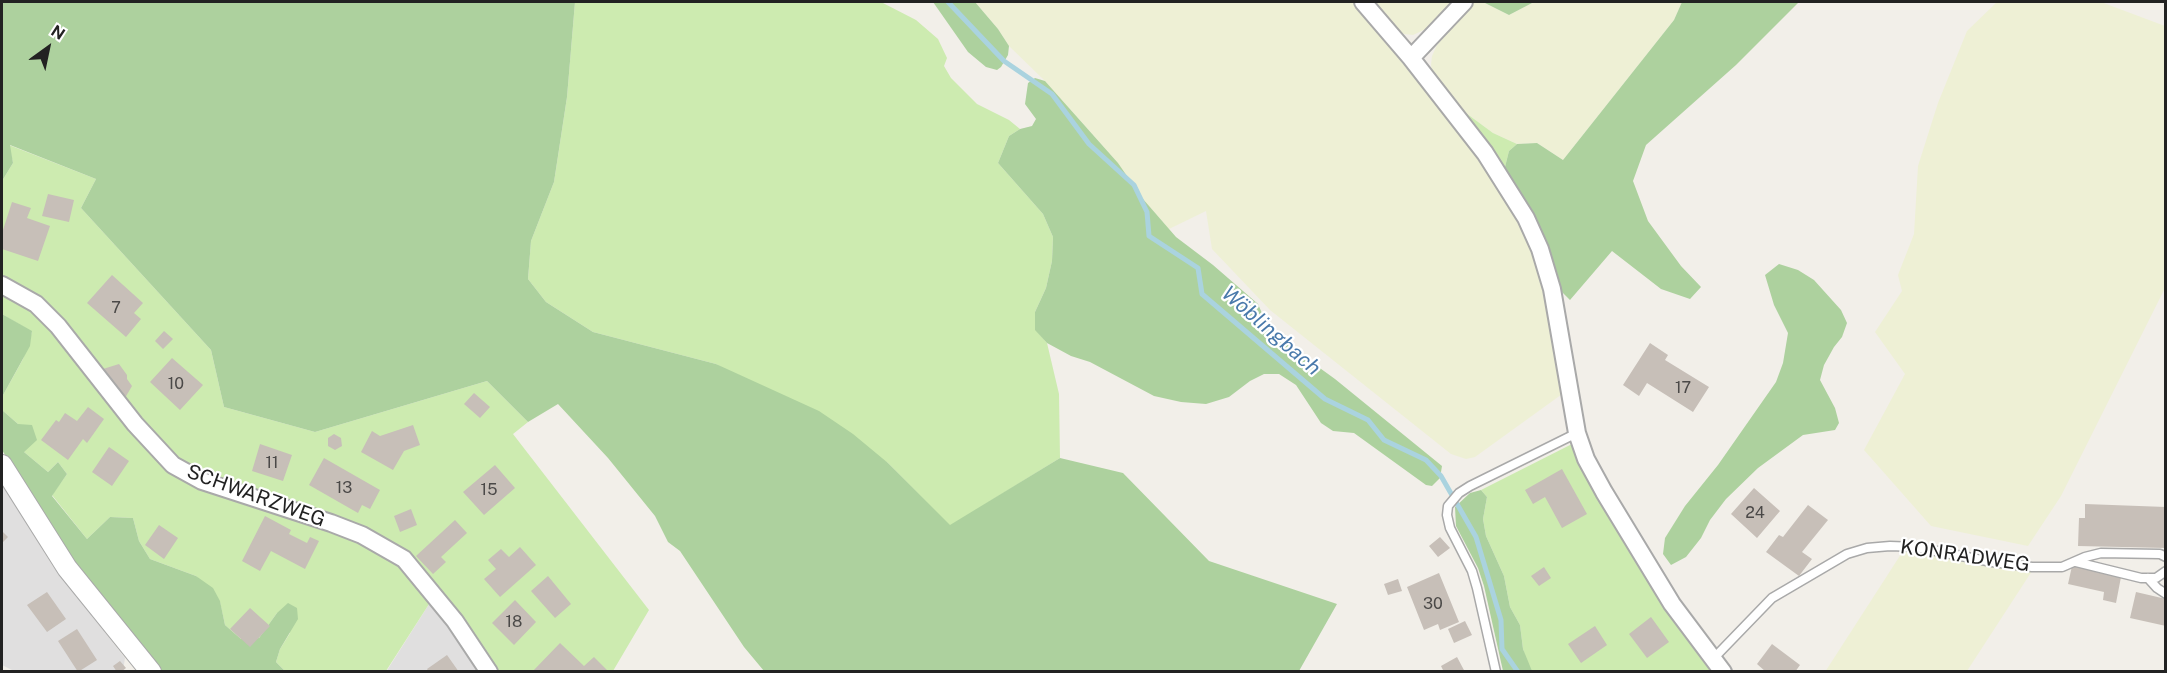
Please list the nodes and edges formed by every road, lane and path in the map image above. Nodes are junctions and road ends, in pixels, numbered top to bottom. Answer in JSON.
{"nodes":[{"id":1,"x":1363,"y":2,"type":"edge"},
{"id":2,"x":1464,"y":2,"type":"edge"},
{"id":3,"x":1411,"y":58,"type":"junction"},
{"id":4,"x":2,"y":285,"type":"edge"},
{"id":5,"x":1577,"y":433,"type":"junction"},
{"id":6,"x":2,"y":465,"type":"edge"},
{"id":7,"x":2166,"y":557,"type":"edge"},
{"id":8,"x":2075,"y":562,"type":"junction"},
{"id":9,"x":2166,"y":571,"type":"edge"},
{"id":10,"x":2148,"y":578,"type":"junction"},
{"id":11,"x":2166,"y":594,"type":"edge"},
{"id":12,"x":1718,"y":665,"type":"edge"},
{"id":13,"x":151,"y":672,"type":"edge"},
{"id":14,"x":489,"y":672,"type":"edge"},
{"id":15,"x":1496,"y":672,"type":"edge"}],
"edges":[{"from":1,"to":3,"type":"street"},
{"from":2,"to":3,"type":"street"},
{"from":3,"to":5,"type":"street"},
{"from":4,"to":14,"type":"street","name":"SCHWARZWEG"},
{"from":5,"to":12,"type":"street"},
{"from":5,"to":15,"type":"lane"},
{"from":6,"to":13,"type":"street"},
{"from":7,"to":8,"type":"lane","name":"KONRADWEG"},
{"from":8,"to":10,"type":"lane","name":"KONRADWEG"},
{"from":8,"to":12,"type":"lane","name":"KONRADWEG"},
{"from":9,"to":10,"type":"lane"},
{"from":10,"to":11,"type":"lane"}]}
